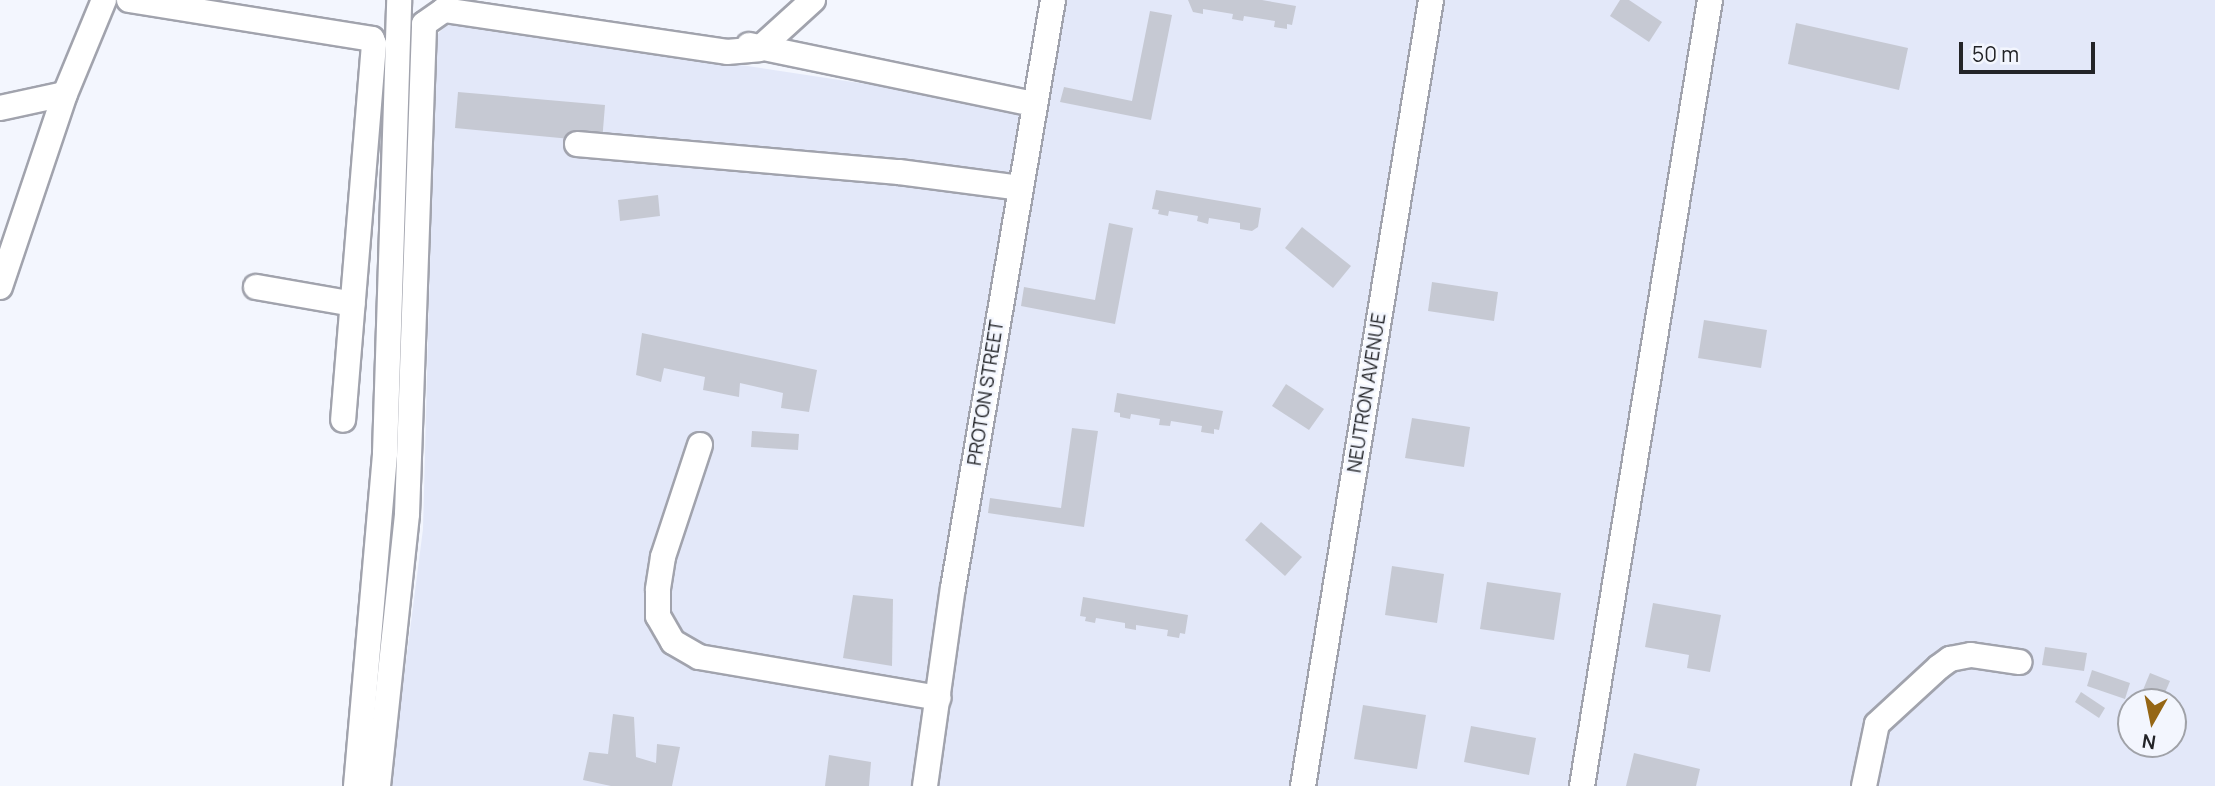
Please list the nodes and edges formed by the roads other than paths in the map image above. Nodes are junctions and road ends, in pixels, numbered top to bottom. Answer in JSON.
{"nodes":[{"id":1,"x":104,"y":0,"type":"edge"},
{"id":2,"x":129,"y":0,"type":"edge"},
{"id":3,"x":399,"y":0,"type":"edge"},
{"id":4,"x":468,"y":0,"type":"edge"},
{"id":5,"x":813,"y":0,"type":"edge"},
{"id":6,"x":1053,"y":0,"type":"edge"},
{"id":7,"x":1432,"y":0,"type":"edge"},
{"id":8,"x":1710,"y":0,"type":"edge"},
{"id":9,"x":600,"y":26,"type":"junction"},
{"id":10,"x":760,"y":49,"type":"junction"},
{"id":11,"x":65,"y":94,"type":"junction"},
{"id":12,"x":1035,"y":104,"type":"junction"},
{"id":13,"x":0,"y":108,"type":"edge"},
{"id":14,"x":577,"y":144,"type":"dead end"},
{"id":15,"x":1020,"y":188,"type":"junction"},
{"id":16,"x":0,"y":287,"type":"edge"},
{"id":17,"x":256,"y":287,"type":"dead end"},
{"id":18,"x":353,"y":304,"type":"junction"},
{"id":19,"x":343,"y":420,"type":"dead end"},
{"id":20,"x":700,"y":445,"type":"dead end"},
{"id":21,"x":2019,"y":662,"type":"dead end"},
{"id":22,"x":939,"y":698,"type":"junction"},
{"id":23,"x":356,"y":786,"type":"edge"},
{"id":24,"x":378,"y":786,"type":"edge"},
{"id":25,"x":925,"y":786,"type":"edge"},
{"id":26,"x":1303,"y":786,"type":"edge"},
{"id":27,"x":1583,"y":786,"type":"edge"},
{"id":28,"x":1864,"y":786,"type":"edge"}],
"edges":[{"from":1,"to":11,"type":"street"},
{"from":2,"to":18,"type":"street"},
{"from":3,"to":23,"type":"street"},
{"from":4,"to":9,"type":"street"},
{"from":5,"to":10,"type":"street"},
{"from":6,"to":12,"type":"street","name":"PROTON STREET"},
{"from":7,"to":26,"type":"street","name":"NEUTRON AVENUE"},
{"from":8,"to":27,"type":"street"},
{"from":9,"to":10,"type":"street"},
{"from":9,"to":24,"type":"street"},
{"from":10,"to":12,"type":"street"},
{"from":11,"to":13,"type":"street"},
{"from":11,"to":16,"type":"street"},
{"from":12,"to":15,"type":"street","name":"PROTON STREET"},
{"from":14,"to":15,"type":"street"},
{"from":15,"to":22,"type":"street","name":"PROTON STREET"},
{"from":17,"to":18,"type":"street"},
{"from":18,"to":19,"type":"street"},
{"from":20,"to":22,"type":"street"},
{"from":21,"to":28,"type":"street"},
{"from":22,"to":25,"type":"street","name":"PROTON STREET"}]}
